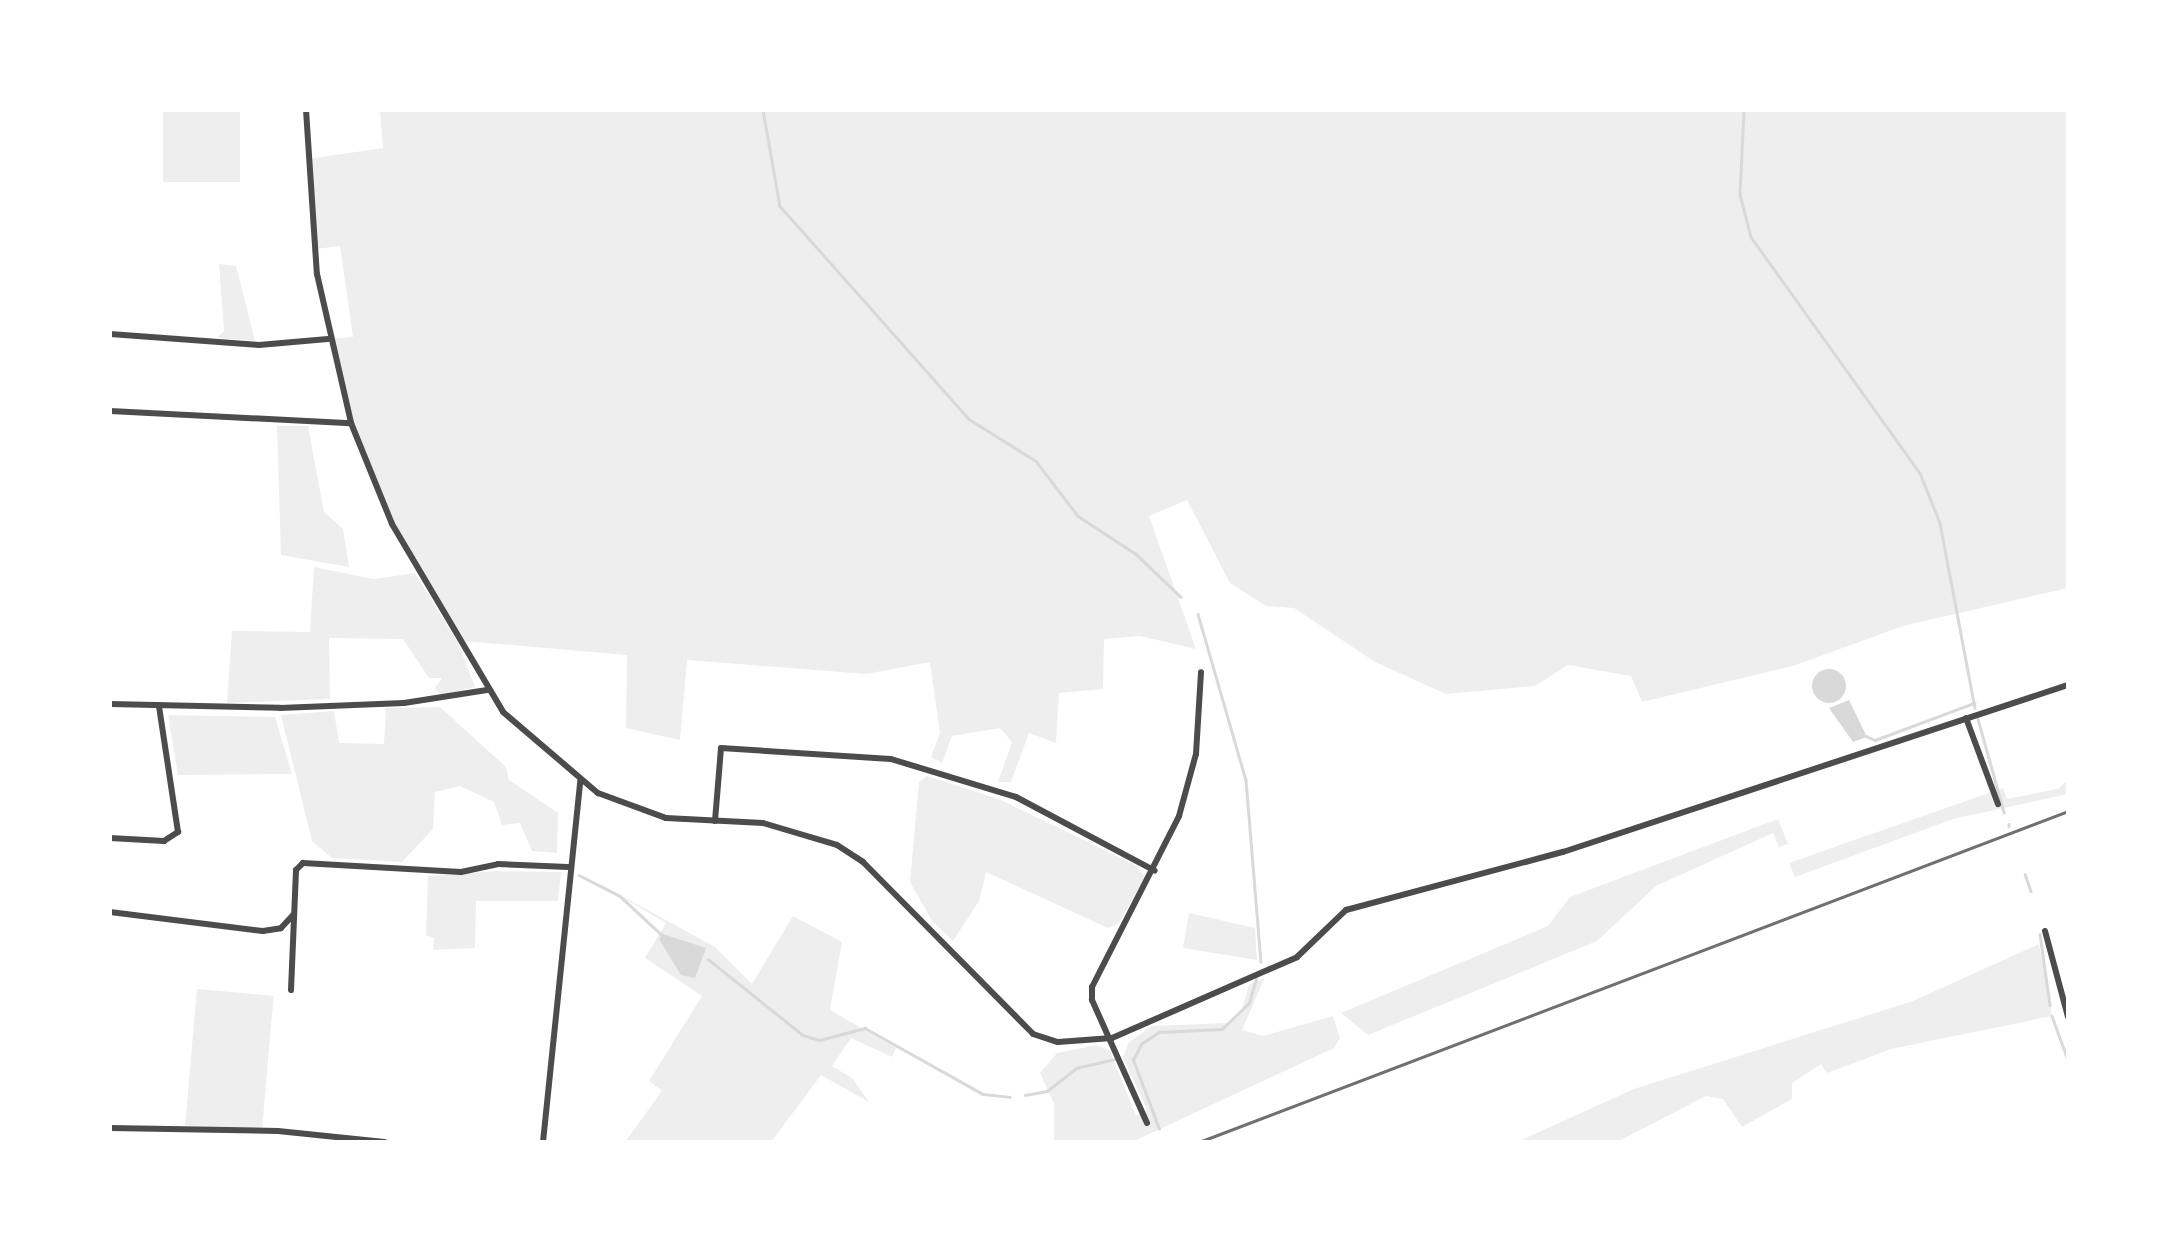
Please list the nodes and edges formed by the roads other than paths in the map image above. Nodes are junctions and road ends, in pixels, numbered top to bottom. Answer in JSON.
{"nodes":[{"id":1,"x":306,"y":110,"type":"edge"},
{"id":2,"x":110,"y":334,"type":"edge"},
{"id":3,"x":328,"y":339,"type":"junction"},
{"id":4,"x":110,"y":411,"type":"edge"},
{"id":5,"x":350,"y":423,"type":"junction"},
{"id":6,"x":1201,"y":672,"type":"dead end"},
{"id":7,"x":2068,"y":685,"type":"edge"},
{"id":8,"x":487,"y":690,"type":"junction"},
{"id":9,"x":110,"y":704,"type":"edge"},
{"id":10,"x":160,"y":706,"type":"junction"},
{"id":11,"x":1966,"y":718,"type":"junction"},
{"id":12,"x":580,"y":781,"type":"junction"},
{"id":13,"x":1998,"y":804,"type":"dead end"},
{"id":14,"x":715,"y":821,"type":"junction"},
{"id":15,"x":110,"y":838,"type":"edge"},
{"id":16,"x":568,"y":867,"type":"junction"},
{"id":17,"x":1155,"y":871,"type":"junction"},
{"id":18,"x":110,"y":912,"type":"edge"},
{"id":19,"x":294,"y":913,"type":"junction"},
{"id":20,"x":274,"y":931,"type":"junction"},
{"id":21,"x":2045,"y":932,"type":"dead end"},
{"id":22,"x":293,"y":947,"type":"junction"},
{"id":23,"x":291,"y":990,"type":"dead end"},
{"id":24,"x":2068,"y":1016,"type":"edge"},
{"id":25,"x":1112,"y":1038,"type":"junction"},
{"id":26,"x":1148,"y":1123,"type":"dead end"},
{"id":27,"x":110,"y":1128,"type":"edge"},
{"id":28,"x":384,"y":1142,"type":"edge"},
{"id":29,"x":542,"y":1142,"type":"edge"}],
"edges":[{"from":1,"to":3,"type":"street"},
{"from":2,"to":3,"type":"street"},
{"from":3,"to":5,"type":"street"},
{"from":4,"to":5,"type":"street"},
{"from":5,"to":8,"type":"street"},
{"from":6,"to":17,"type":"street"},
{"from":7,"to":11,"type":"street"},
{"from":8,"to":10,"type":"street"},
{"from":8,"to":12,"type":"street"},
{"from":9,"to":10,"type":"street"},
{"from":10,"to":15,"type":"street"},
{"from":11,"to":13,"type":"street"},
{"from":11,"to":25,"type":"street"},
{"from":12,"to":14,"type":"street"},
{"from":12,"to":16,"type":"street"},
{"from":14,"to":17,"type":"street"},
{"from":14,"to":25,"type":"street"},
{"from":16,"to":19,"type":"street"},
{"from":16,"to":29,"type":"street"},
{"from":17,"to":25,"type":"street"},
{"from":18,"to":20,"type":"street"},
{"from":19,"to":20,"type":"street"},
{"from":19,"to":22,"type":"street"},
{"from":20,"to":22,"type":"street"},
{"from":21,"to":24,"type":"street"},
{"from":22,"to":23,"type":"street"},
{"from":25,"to":26,"type":"street"},
{"from":27,"to":28,"type":"street"}]}
